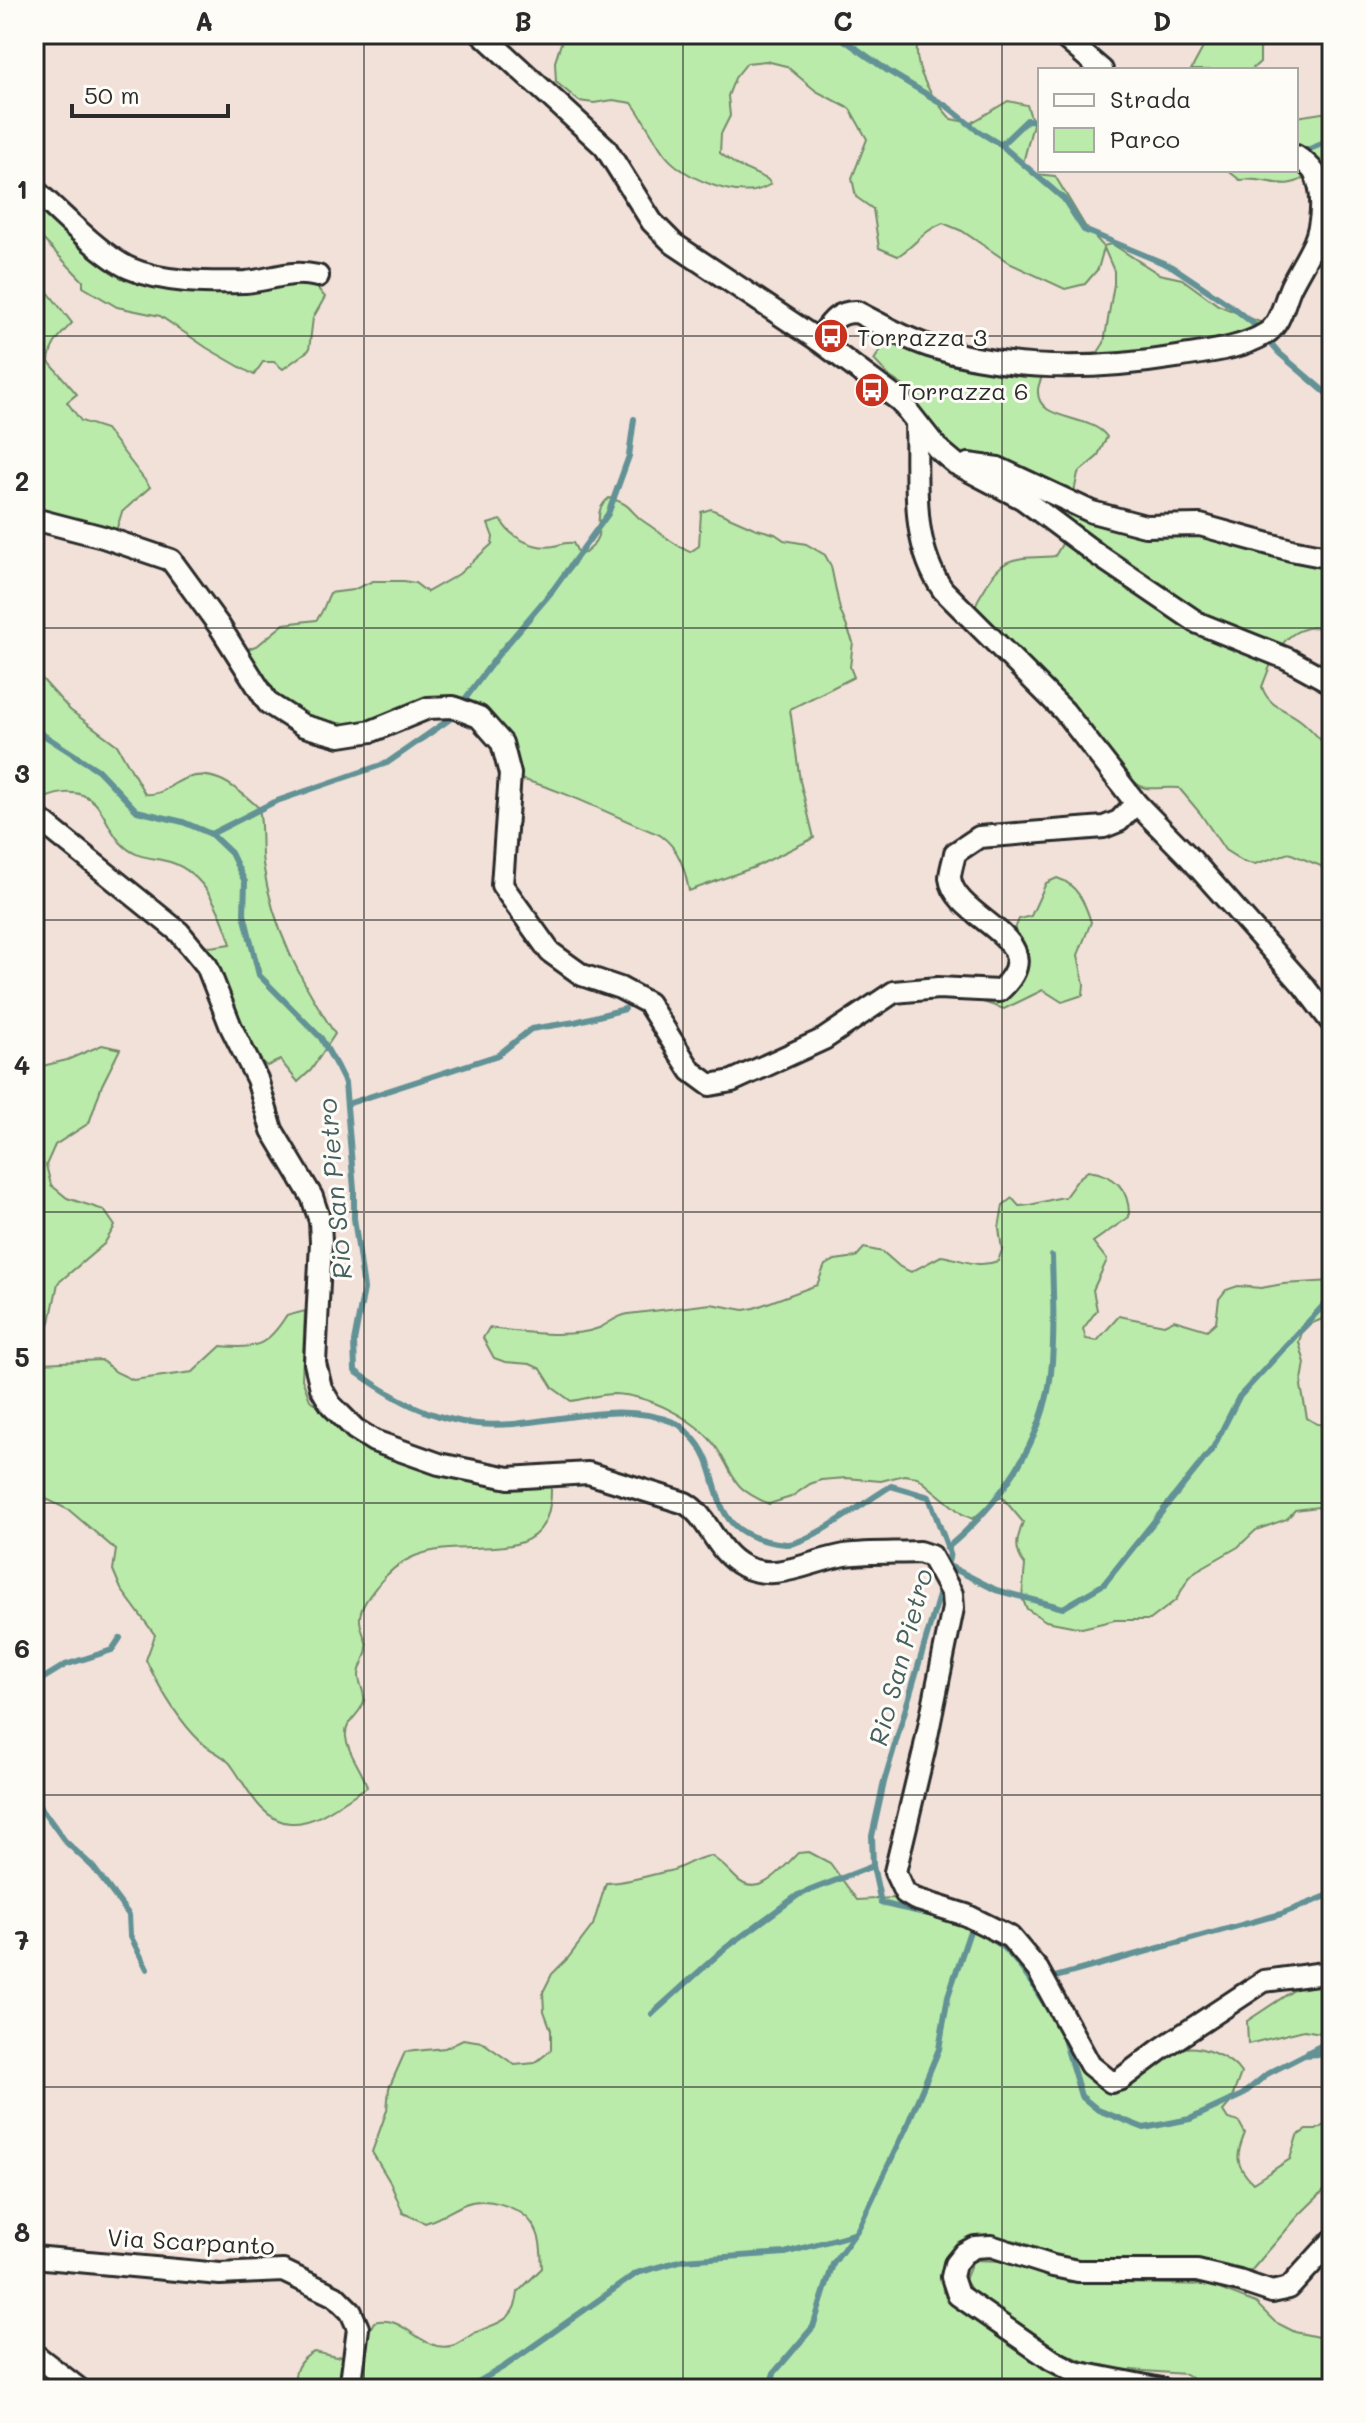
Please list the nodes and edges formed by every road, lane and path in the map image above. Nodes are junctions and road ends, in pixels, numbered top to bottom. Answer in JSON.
{"nodes":[{"id":1,"x":482,"y":34,"type":"edge"},
{"id":2,"x":1060,"y":34,"type":"edge"},
{"id":3,"x":1100,"y":68,"type":"edge"},
{"id":4,"x":1298,"y":158,"type":"edge"},
{"id":5,"x":34,"y":189,"type":"edge"},
{"id":6,"x":318,"y":276,"type":"dead end"},
{"id":7,"x":818,"y":340,"type":"junction"},
{"id":8,"x":916,"y":422,"type":"junction"},
{"id":9,"x":956,"y":464,"type":"junction"},
{"id":10,"x":34,"y":519,"type":"edge"},
{"id":11,"x":1332,"y":558,"type":"edge"},
{"id":12,"x":1332,"y":683,"type":"edge"},
{"id":13,"x":1136,"y":803,"type":"junction"},
{"id":14,"x":34,"y":815,"type":"edge"},
{"id":15,"x":1332,"y":1023,"type":"edge"},
{"id":16,"x":1332,"y":1972,"type":"edge"},
{"id":17,"x":1332,"y":2241,"type":"edge"},
{"id":18,"x":34,"y":2257,"type":"edge"},
{"id":19,"x":34,"y":2354,"type":"edge"},
{"id":20,"x":79,"y":2389,"type":"edge"},
{"id":21,"x":352,"y":2389,"type":"edge"},
{"id":22,"x":1162,"y":2389,"type":"edge"}],
"edges":[{"from":1,"to":7,"type":"street"},
{"from":2,"to":3,"type":"street"},
{"from":4,"to":7,"type":"street"},
{"from":5,"to":6,"type":"street"},
{"from":7,"to":8,"type":"street"},
{"from":8,"to":9,"type":"street"},
{"from":8,"to":13,"type":"street"},
{"from":9,"to":11,"type":"street"},
{"from":9,"to":12,"type":"street"},
{"from":10,"to":13,"type":"street"},
{"from":13,"to":15,"type":"street"},
{"from":14,"to":16,"type":"street"},
{"from":17,"to":22,"type":"street"},
{"from":18,"to":21,"type":"street","name":"Via Scarpanto"},
{"from":19,"to":20,"type":"street"}]}
